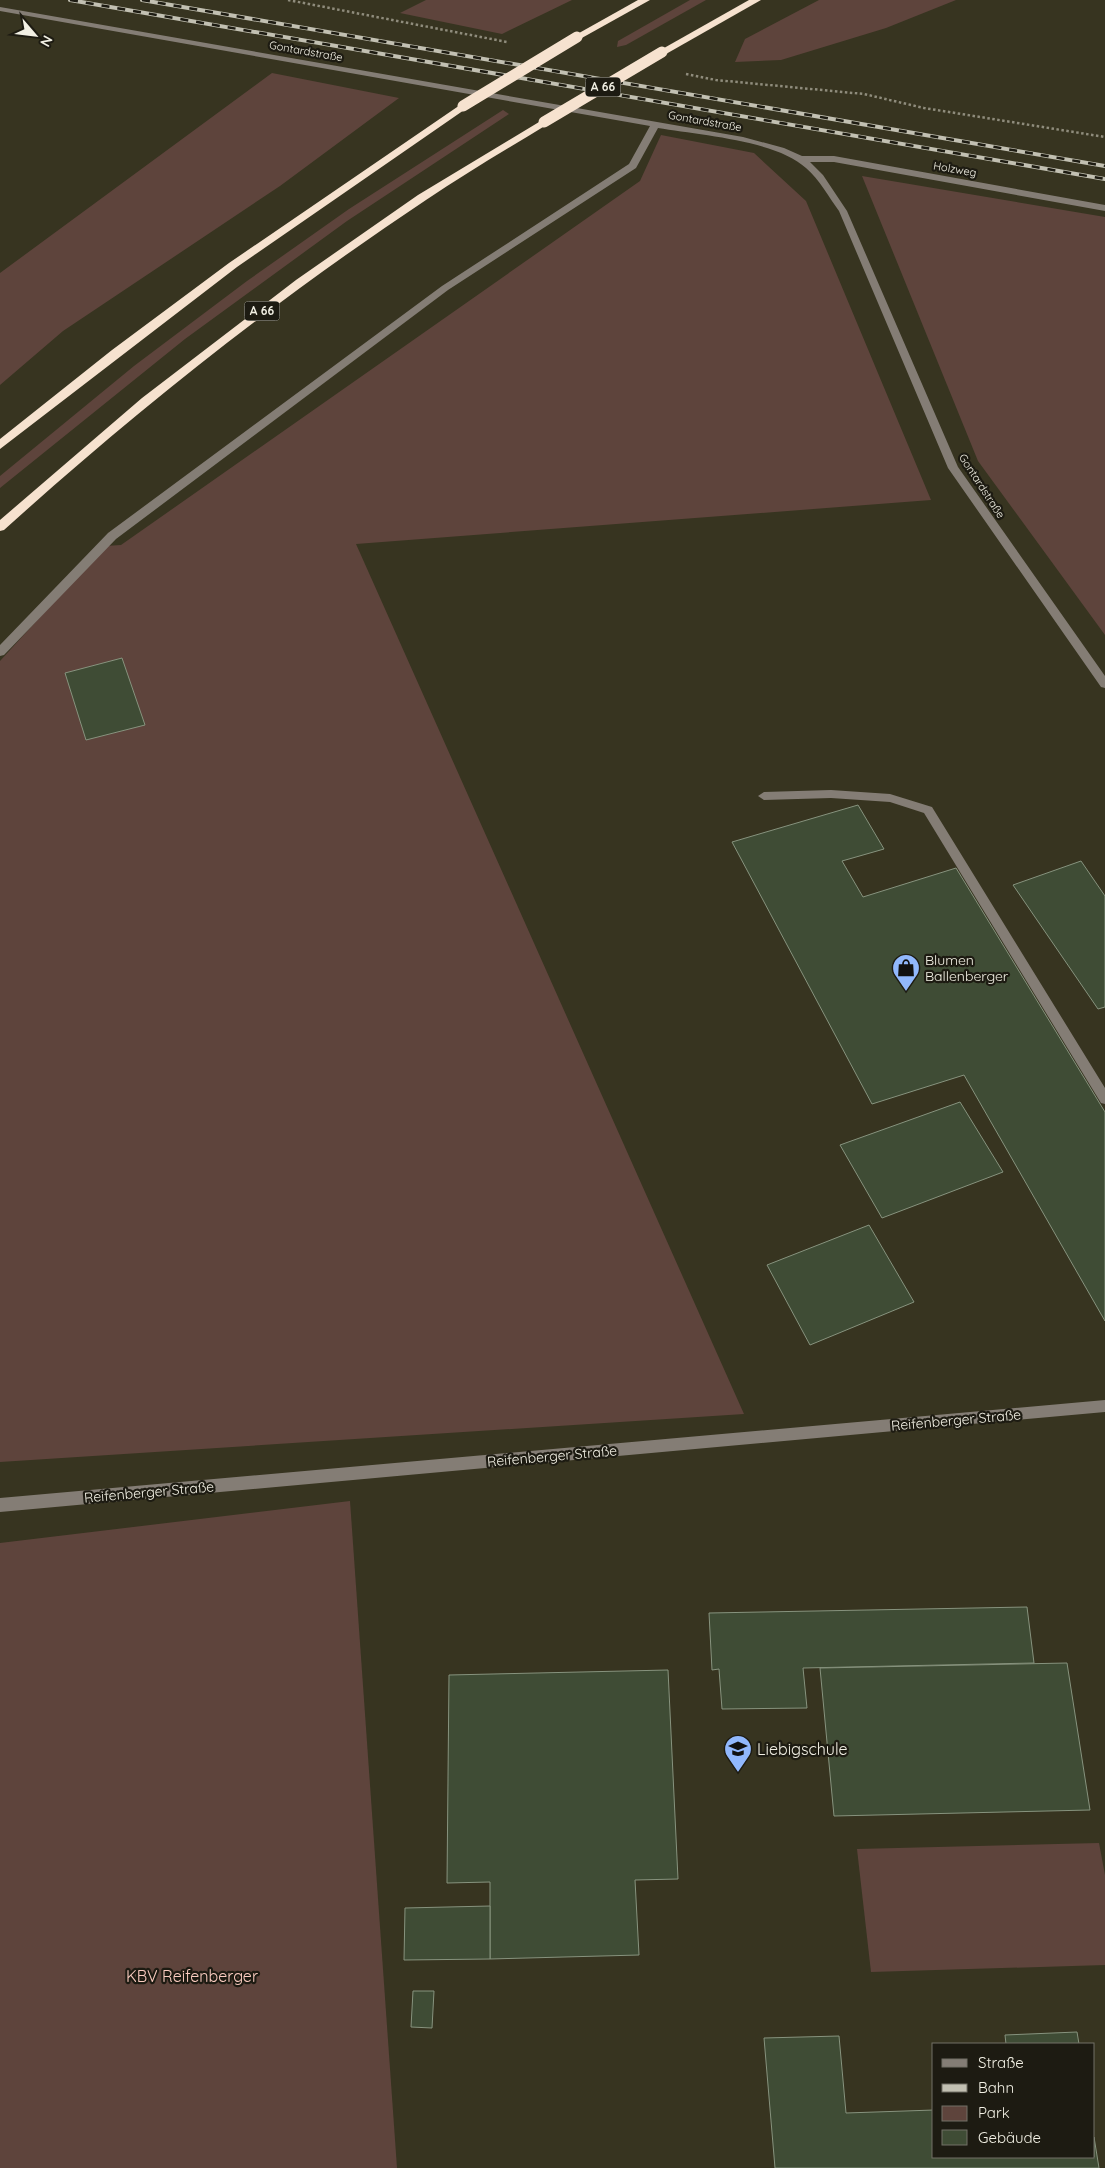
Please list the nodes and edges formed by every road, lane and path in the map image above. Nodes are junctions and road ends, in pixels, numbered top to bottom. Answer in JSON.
{"nodes":[{"id":1,"x":288,"y":0,"type":"edge"},
{"id":2,"x":645,"y":0,"type":"edge"},
{"id":3,"x":756,"y":0,"type":"edge"},
{"id":4,"x":0,"y":9,"type":"edge"},
{"id":5,"x":516,"y":43,"type":"dead end"},
{"id":6,"x":678,"y":73,"type":"dead end"},
{"id":7,"x":655,"y":125,"type":"junction"},
{"id":8,"x":1105,"y":137,"type":"edge"},
{"id":9,"x":801,"y":159,"type":"junction"},
{"id":10,"x":1105,"y":208,"type":"edge"},
{"id":11,"x":0,"y":445,"type":"edge"},
{"id":12,"x":0,"y":527,"type":"edge"},
{"id":13,"x":0,"y":652,"type":"edge"},
{"id":14,"x":1105,"y":684,"type":"edge"},
{"id":15,"x":764,"y":796,"type":"dead end"},
{"id":16,"x":1105,"y":1099,"type":"edge"},
{"id":17,"x":1105,"y":1406,"type":"edge"},
{"id":18,"x":0,"y":1505,"type":"edge"}],
"edges":[{"from":1,"to":5,"type":"path"},
{"from":2,"to":11,"type":"highway","bridge":true},
{"from":3,"to":12,"type":"highway","number":"A 66","bridge":true},
{"from":4,"to":7,"type":"street","name":"Gontardstraße"},
{"from":6,"to":8,"type":"path"},
{"from":7,"to":9,"type":"street","name":"Gontardstraße"},
{"from":7,"to":13,"type":"street"},
{"from":9,"to":10,"type":"street","name":"Holzweg"},
{"from":9,"to":14,"type":"street","name":"Gontardstraße"},
{"from":15,"to":16,"type":"street"},
{"from":17,"to":18,"type":"street","name":"Reifenberger Straße"}]}
